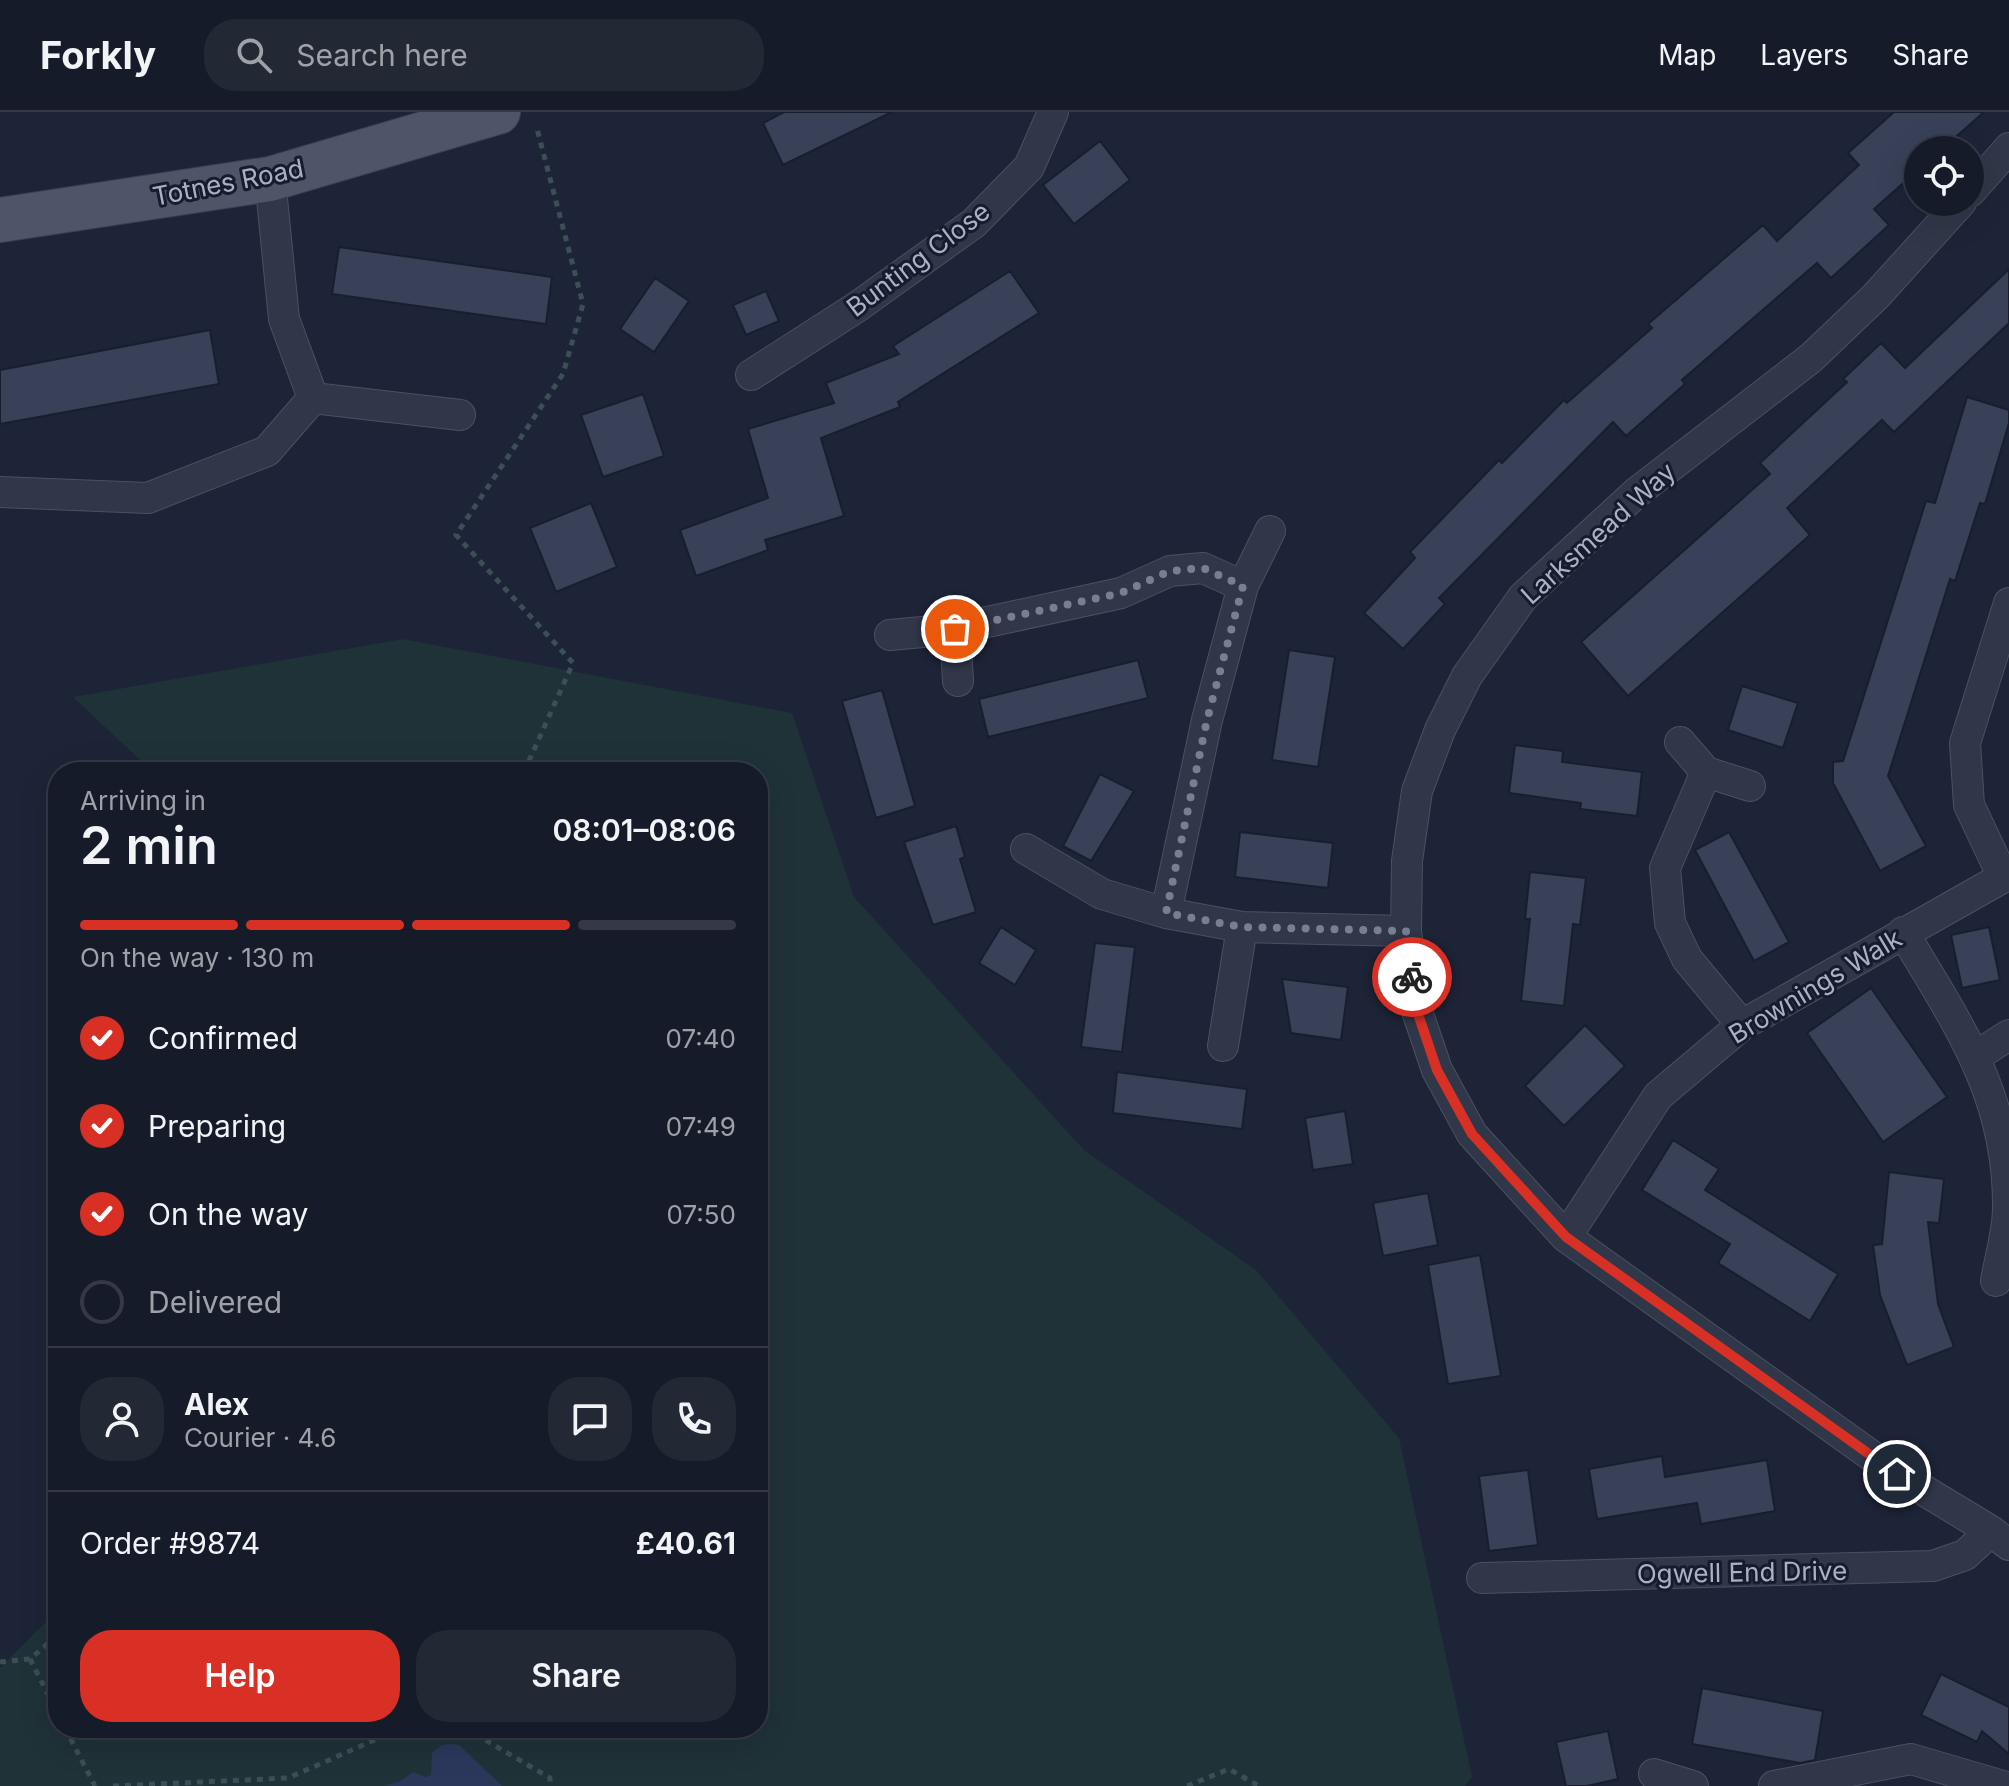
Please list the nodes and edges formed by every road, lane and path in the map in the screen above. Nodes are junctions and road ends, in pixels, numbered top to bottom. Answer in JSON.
{"nodes":[{"id":1,"x":498,"y":112,"type":"edge"},
{"id":2,"x":533,"y":112,"type":"edge"},
{"id":3,"x":1053,"y":112,"type":"edge"},
{"id":4,"x":2009,"y":148,"type":"edge"},
{"id":5,"x":1984,"y":176,"type":"edge"},
{"id":6,"x":270,"y":179,"type":"junction"},
{"id":7,"x":1948,"y":216,"type":"edge"},
{"id":8,"x":0,"y":220,"type":"edge"},
{"id":9,"x":751,"y":375,"type":"dead end"},
{"id":10,"x":313,"y":398,"type":"junction"},
{"id":11,"x":460,"y":415,"type":"dead end"},
{"id":12,"x":0,"y":492,"type":"edge"},
{"id":13,"x":1270,"y":531,"type":"dead end"},
{"id":14,"x":1243,"y":586,"type":"junction"},
{"id":15,"x":2009,"y":603,"type":"edge"},
{"id":16,"x":955,"y":629,"type":"junction"},
{"id":17,"x":890,"y":635,"type":"dead end"},
{"id":18,"x":958,"y":681,"type":"dead end"},
{"id":19,"x":1680,"y":742,"type":"dead end"},
{"id":20,"x":528,"y":762,"type":"edge"},
{"id":21,"x":1706,"y":772,"type":"junction"},
{"id":22,"x":1750,"y":786,"type":"dead end"},
{"id":23,"x":1026,"y":849,"type":"dead end"},
{"id":24,"x":2006,"y":875,"type":"edge"},
{"id":25,"x":1166,"y":913,"type":"junction"},
{"id":26,"x":1242,"y":927,"type":"junction"},
{"id":27,"x":1406,"y":931,"type":"junction"},
{"id":28,"x":1903,"y":932,"type":"junction"},
{"id":29,"x":1742,"y":1025,"type":"junction"},
{"id":30,"x":2009,"y":1035,"type":"edge"},
{"id":31,"x":1223,"y":1046,"type":"dead end"},
{"id":32,"x":1976,"y":1056,"type":"junction"},
{"id":33,"x":2009,"y":1211,"type":"edge"},
{"id":34,"x":1566,"y":1237,"type":"junction"},
{"id":35,"x":1996,"y":1281,"type":"dead end"},
{"id":36,"x":2000,"y":1538,"type":"edge"},
{"id":37,"x":1482,"y":1578,"type":"dead end"},
{"id":38,"x":48,"y":1644,"type":"edge"},
{"id":39,"x":30,"y":1659,"type":"junction"},
{"id":40,"x":0,"y":1662,"type":"edge"},
{"id":41,"x":48,"y":1694,"type":"edge"},
{"id":42,"x":70,"y":1738,"type":"edge"},
{"id":43,"x":379,"y":1738,"type":"edge"},
{"id":44,"x":482,"y":1738,"type":"edge"},
{"id":45,"x":1654,"y":1774,"type":"dead end"},
{"id":46,"x":95,"y":1786,"type":"edge"},
{"id":47,"x":113,"y":1786,"type":"edge"},
{"id":48,"x":550,"y":1786,"type":"edge"},
{"id":49,"x":1187,"y":1786,"type":"edge"},
{"id":50,"x":1259,"y":1786,"type":"edge"},
{"id":51,"x":1693,"y":1786,"type":"edge"},
{"id":52,"x":1774,"y":1786,"type":"edge"},
{"id":53,"x":2003,"y":1786,"type":"edge"}],
"edges":[{"from":1,"to":6,"type":"main road","name":"Totnes Road"},
{"from":2,"to":20,"type":"path"},
{"from":3,"to":9,"type":"street","name":"Bunting Close"},
{"from":4,"to":5,"type":"street"},
{"from":6,"to":8,"type":"main road","name":"Totnes Road"},
{"from":6,"to":10,"type":"street"},
{"from":7,"to":27,"type":"street","name":"Larksmead Way"},
{"from":10,"to":11,"type":"street"},
{"from":10,"to":12,"type":"street"},
{"from":13,"to":14,"type":"street"},
{"from":14,"to":16,"type":"street"},
{"from":14,"to":25,"type":"street"},
{"from":15,"to":24,"type":"street","name":"Brownings Walk"},
{"from":16,"to":17,"type":"street"},
{"from":16,"to":18,"type":"street"},
{"from":19,"to":21,"type":"street"},
{"from":21,"to":22,"type":"street"},
{"from":21,"to":29,"type":"street"},
{"from":23,"to":25,"type":"street"},
{"from":24,"to":28,"type":"street","name":"Brownings Walk"},
{"from":25,"to":26,"type":"street"},
{"from":26,"to":27,"type":"street"},
{"from":26,"to":31,"type":"street"},
{"from":27,"to":34,"type":"street","name":"Larksmead Way"},
{"from":28,"to":29,"type":"street","name":"Brownings Walk"},
{"from":28,"to":32,"type":"street"},
{"from":29,"to":34,"type":"street","name":"Brownings Walk"},
{"from":30,"to":32,"type":"street"},
{"from":32,"to":33,"type":"street"},
{"from":33,"to":35,"type":"street"},
{"from":34,"to":36,"type":"street","name":"Larksmead Way"},
{"from":36,"to":37,"type":"street","name":"Ogwell End Drive"},
{"from":38,"to":39,"type":"path"},
{"from":39,"to":40,"type":"path"},
{"from":39,"to":41,"type":"path"},
{"from":42,"to":46,"type":"path"},
{"from":43,"to":47,"type":"path"},
{"from":44,"to":48,"type":"path"},
{"from":45,"to":51,"type":"street"},
{"from":49,"to":50,"type":"path"},
{"from":52,"to":53,"type":"street"}]}
